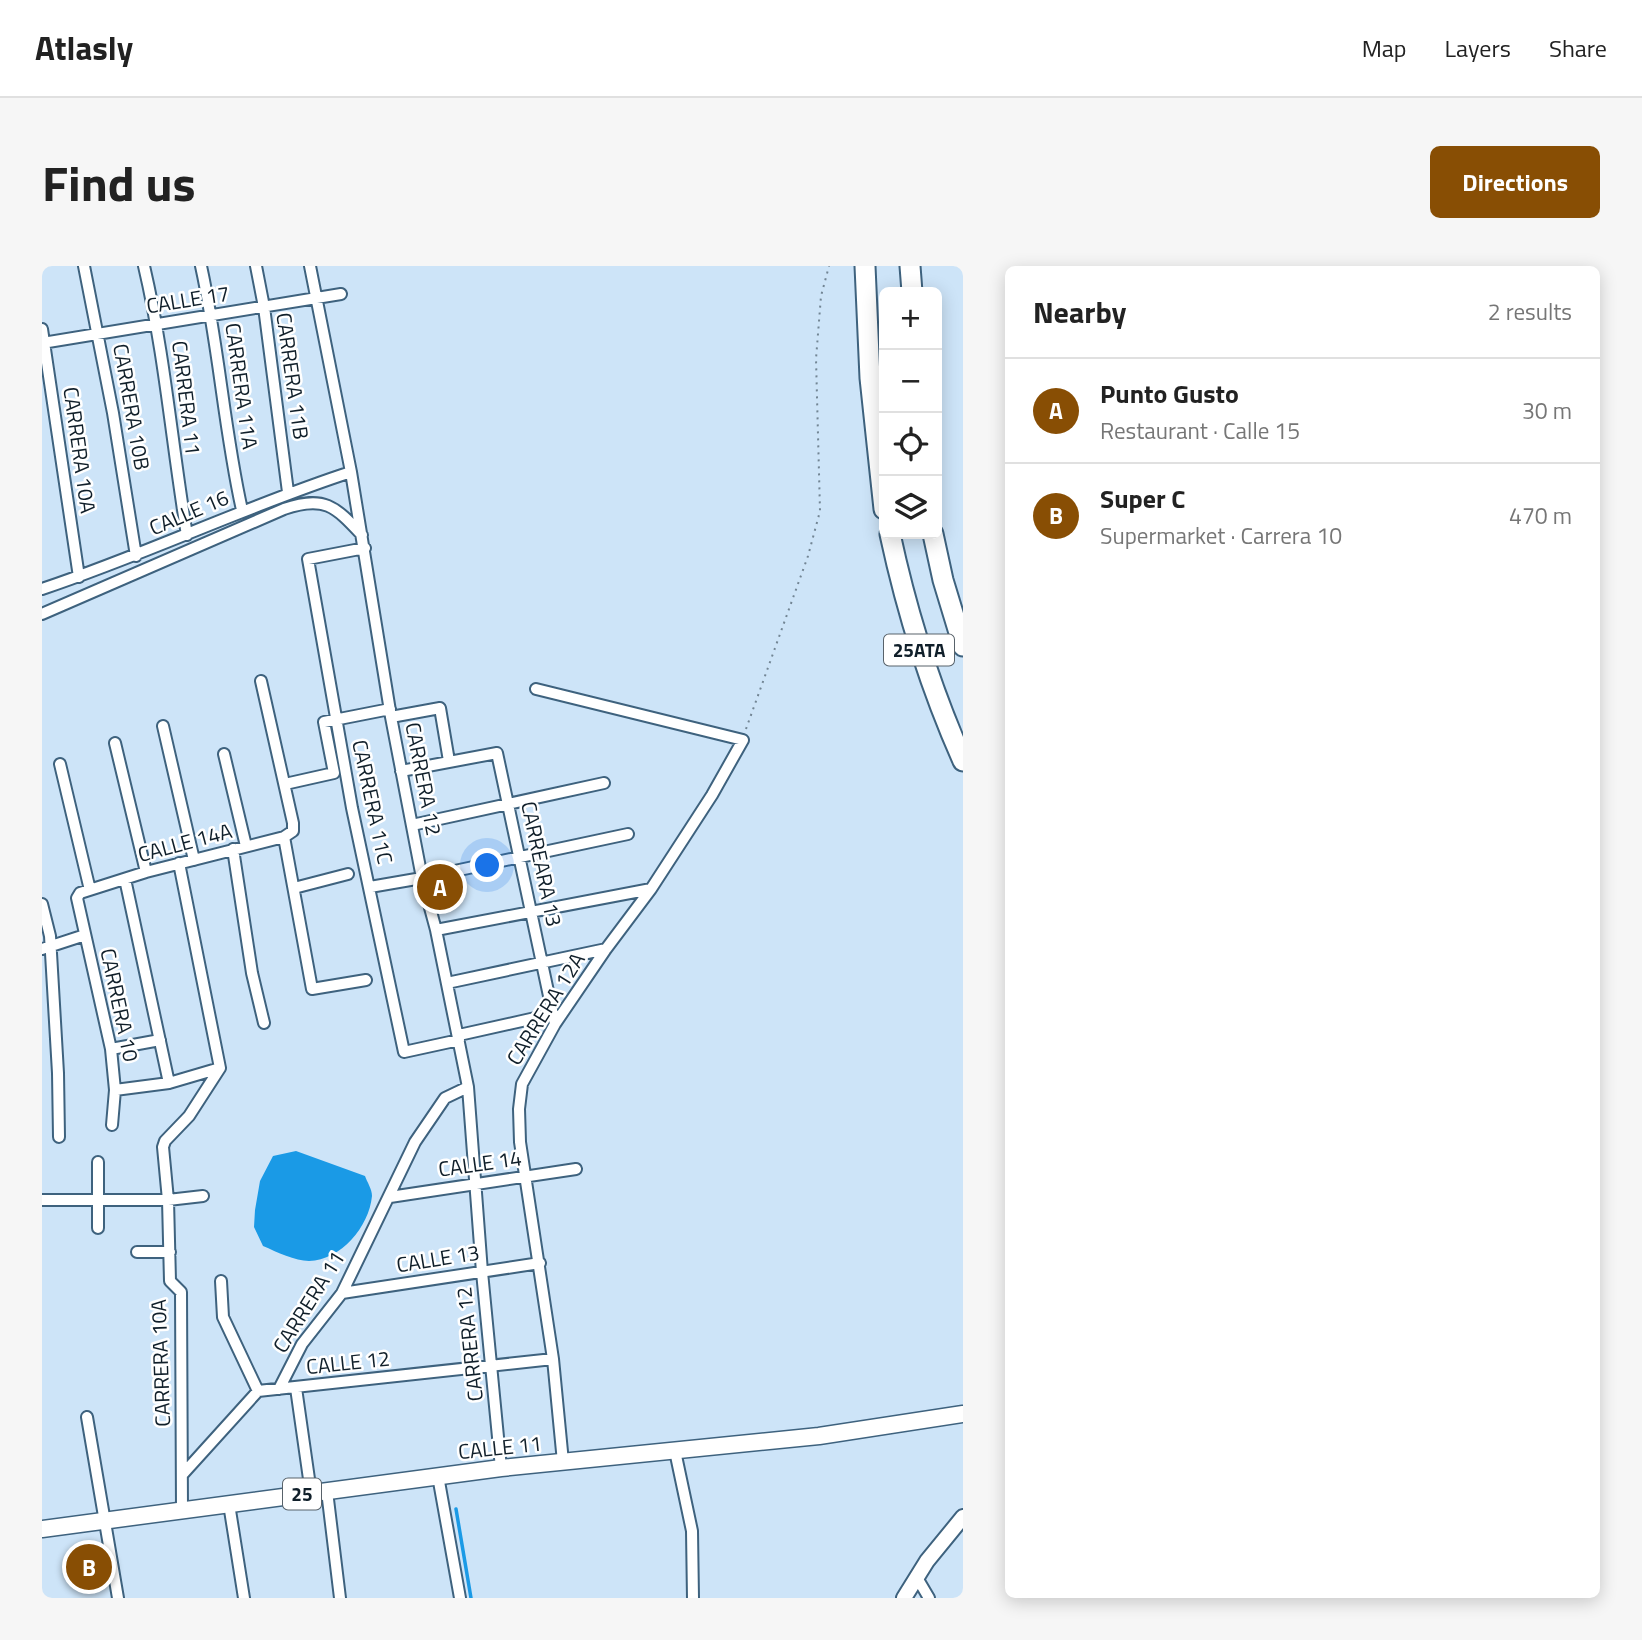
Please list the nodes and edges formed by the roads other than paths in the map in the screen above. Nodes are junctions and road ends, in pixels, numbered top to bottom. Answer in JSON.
{"nodes":[{"id":1,"x":84,"y":266,"type":"edge"},
{"id":2,"x":144,"y":266,"type":"edge"},
{"id":3,"x":201,"y":266,"type":"edge"},
{"id":4,"x":256,"y":266,"type":"edge"},
{"id":5,"x":310,"y":266,"type":"edge"},
{"id":6,"x":865,"y":266,"type":"edge"},
{"id":7,"x":910,"y":266,"type":"edge"},
{"id":8,"x":912,"y":287,"type":"edge"},
{"id":9,"x":341,"y":294,"type":"dead end"},
{"id":10,"x":315,"y":297,"type":"junction"},
{"id":11,"x":264,"y":307,"type":"junction"},
{"id":12,"x":212,"y":314,"type":"junction"},
{"id":13,"x":158,"y":324,"type":"junction"},
{"id":14,"x":42,"y":329,"type":"edge"},
{"id":15,"x":99,"y":334,"type":"junction"},
{"id":16,"x":43,"y":343,"type":"edge"},
{"id":17,"x":351,"y":472,"type":"junction"},
{"id":18,"x":880,"y":476,"type":"edge"},
{"id":19,"x":288,"y":492,"type":"junction"},
{"id":20,"x":242,"y":510,"type":"junction"},
{"id":21,"x":187,"y":535,"type":"junction"},
{"id":22,"x":362,"y":535,"type":"junction"},
{"id":23,"x":891,"y":539,"type":"edge"},
{"id":24,"x":934,"y":539,"type":"edge"},
{"id":25,"x":365,"y":548,"type":"junction"},
{"id":26,"x":136,"y":556,"type":"junction"},
{"id":27,"x":79,"y":577,"type":"junction"},
{"id":28,"x":42,"y":589,"type":"edge"},
{"id":29,"x":42,"y":614,"type":"edge"},
{"id":30,"x":963,"y":646,"type":"edge"},
{"id":31,"x":261,"y":681,"type":"dead end"},
{"id":32,"x":536,"y":690,"type":"dead end"},
{"id":33,"x":390,"y":713,"type":"junction"},
{"id":34,"x":336,"y":719,"type":"junction"},
{"id":35,"x":163,"y":726,"type":"dead end"},
{"id":36,"x":115,"y":743,"type":"dead end"},
{"id":37,"x":224,"y":754,"type":"dead end"},
{"id":38,"x":449,"y":761,"type":"junction"},
{"id":39,"x":963,"y":761,"type":"edge"},
{"id":40,"x":60,"y":764,"type":"dead end"},
{"id":41,"x":401,"y":771,"type":"junction"},
{"id":42,"x":604,"y":783,"type":"dead end"},
{"id":43,"x":285,"y":784,"type":"junction"},
{"id":44,"x":508,"y":804,"type":"junction"},
{"id":45,"x":412,"y":825,"type":"junction"},
{"id":46,"x":628,"y":834,"type":"dead end"},
{"id":47,"x":284,"y":837,"type":"junction"},
{"id":48,"x":246,"y":846,"type":"junction"},
{"id":49,"x":233,"y":849,"type":"junction"},
{"id":50,"x":520,"y":858,"type":"junction"},
{"id":51,"x":194,"y":860,"type":"junction"},
{"id":52,"x":179,"y":863,"type":"junction"},
{"id":53,"x":146,"y":872,"type":"junction"},
{"id":54,"x":348,"y":874,"type":"dead end"},
{"id":55,"x":422,"y":878,"type":"junction"},
{"id":56,"x":125,"y":879,"type":"junction"},
{"id":57,"x":370,"y":887,"type":"junction"},
{"id":58,"x":294,"y":888,"type":"junction"},
{"id":59,"x":651,"y":889,"type":"junction"},
{"id":60,"x":85,"y":891,"type":"junction"},
{"id":61,"x":42,"y":904,"type":"edge"},
{"id":62,"x":531,"y":911,"type":"junction"},
{"id":63,"x":436,"y":930,"type":"junction"},
{"id":64,"x":85,"y":935,"type":"junction"},
{"id":65,"x":46,"y":948,"type":"edge"},
{"id":66,"x":606,"y":950,"type":"junction"},
{"id":67,"x":542,"y":962,"type":"junction"},
{"id":68,"x":366,"y":980,"type":"dead end"},
{"id":69,"x":447,"y":983,"type":"junction"},
{"id":70,"x":554,"y":1019,"type":"junction"},
{"id":71,"x":264,"y":1023,"type":"dead end"},
{"id":72,"x":459,"y":1037,"type":"junction"},
{"id":73,"x":160,"y":1040,"type":"junction"},
{"id":74,"x":111,"y":1049,"type":"junction"},
{"id":75,"x":220,"y":1068,"type":"junction"},
{"id":76,"x":169,"y":1083,"type":"junction"},
{"id":77,"x":468,"y":1087,"type":"junction"},
{"id":78,"x":116,"y":1090,"type":"junction"},
{"id":79,"x":112,"y":1125,"type":"dead end"},
{"id":80,"x":59,"y":1137,"type":"dead end"},
{"id":81,"x":98,"y":1162,"type":"dead end"},
{"id":82,"x":576,"y":1169,"type":"dead end"},
{"id":83,"x":526,"y":1177,"type":"junction"},
{"id":84,"x":475,"y":1184,"type":"junction"},
{"id":85,"x":203,"y":1196,"type":"dead end"},
{"id":86,"x":390,"y":1197,"type":"junction"},
{"id":87,"x":42,"y":1200,"type":"edge"},
{"id":88,"x":168,"y":1200,"type":"junction"},
{"id":89,"x":99,"y":1201,"type":"junction"},
{"id":90,"x":98,"y":1228,"type":"dead end"},
{"id":91,"x":137,"y":1252,"type":"dead end"},
{"id":92,"x":170,"y":1252,"type":"junction"},
{"id":93,"x":540,"y":1263,"type":"junction"},
{"id":94,"x":482,"y":1272,"type":"junction"},
{"id":95,"x":221,"y":1281,"type":"dead end"},
{"id":96,"x":342,"y":1293,"type":"junction"},
{"id":97,"x":554,"y":1359,"type":"junction"},
{"id":98,"x":491,"y":1366,"type":"junction"},
{"id":99,"x":296,"y":1388,"type":"junction"},
{"id":100,"x":279,"y":1389,"type":"junction"},
{"id":101,"x":258,"y":1391,"type":"junction"},
{"id":102,"x":963,"y":1414,"type":"edge"},
{"id":103,"x":87,"y":1418,"type":"dead end"},
{"id":104,"x":676,"y":1451,"type":"junction"},
{"id":105,"x":563,"y":1462,"type":"junction"},
{"id":106,"x":501,"y":1468,"type":"junction"},
{"id":107,"x":182,"y":1475,"type":"junction"},
{"id":108,"x":438,"y":1476,"type":"junction"},
{"id":109,"x":319,"y":1492,"type":"junction"},
{"id":110,"x":229,"y":1504,"type":"junction"},
{"id":111,"x":182,"y":1510,"type":"junction"},
{"id":112,"x":963,"y":1517,"type":"edge"},
{"id":113,"x":105,"y":1521,"type":"junction"},
{"id":114,"x":42,"y":1529,"type":"edge"},
{"id":115,"x":916,"y":1576,"type":"junction"},
{"id":116,"x":118,"y":1598,"type":"edge"},
{"id":117,"x":244,"y":1598,"type":"edge"},
{"id":118,"x":340,"y":1598,"type":"edge"},
{"id":119,"x":460,"y":1598,"type":"edge"},
{"id":120,"x":693,"y":1598,"type":"edge"},
{"id":121,"x":904,"y":1598,"type":"edge"},
{"id":122,"x":929,"y":1598,"type":"edge"}],
"edges":[{"from":1,"to":15,"type":"street","name":"CARRERA 10B"},
{"from":2,"to":13,"type":"street","name":"CARRERA 11"},
{"from":3,"to":12,"type":"street","name":"CARRERA 11A"},
{"from":4,"to":11,"type":"street","name":"CARRERA 11B"},
{"from":5,"to":10,"type":"street","name":"CARRERA 12"},
{"from":6,"to":18,"type":"highway"},
{"from":7,"to":8,"type":"highway"},
{"from":9,"to":10,"type":"street","name":"CALLE 17"},
{"from":10,"to":11,"type":"street","name":"CALLE 17"},
{"from":10,"to":17,"type":"street","name":"CARRERA 12"},
{"from":11,"to":12,"type":"street","name":"CALLE 17"},
{"from":11,"to":19,"type":"street","name":"CARRERA 11B"},
{"from":12,"to":13,"type":"street","name":"CALLE 17"},
{"from":12,"to":20,"type":"street","name":"CARRERA 11A"},
{"from":13,"to":15,"type":"street","name":"CALLE 17"},
{"from":13,"to":21,"type":"street","name":"CARRERA 11"},
{"from":14,"to":16,"type":"street","name":"CARRERA 10A"},
{"from":15,"to":16,"type":"street","name":"CALLE 17"},
{"from":15,"to":26,"type":"street","name":"CARRERA 10B"},
{"from":16,"to":27,"type":"street","name":"CARRERA 10A"},
{"from":17,"to":19,"type":"street","name":"CALLE 16"},
{"from":17,"to":22,"type":"street","name":"CARRERA 12"},
{"from":19,"to":20,"type":"street","name":"CALLE 16"},
{"from":20,"to":21,"type":"street","name":"CALLE 16"},
{"from":21,"to":26,"type":"street","name":"CALLE 16"},
{"from":22,"to":25,"type":"street","name":"CARRERA 12"},
{"from":22,"to":29,"type":"street"},
{"from":23,"to":39,"type":"highway","number":"25ATA"},
{"from":24,"to":30,"type":"highway","number":"25ATA"},
{"from":25,"to":33,"type":"street","name":"CARRERA 12"},
{"from":25,"to":34,"type":"street","name":"CARRERA 11C"},
{"from":26,"to":27,"type":"street","name":"CALLE 16"},
{"from":27,"to":28,"type":"street","name":"CALLE 16"},
{"from":31,"to":43,"type":"street"},
{"from":32,"to":59,"type":"street","name":"CARRERA 12A"},
{"from":33,"to":34,"type":"street"},
{"from":33,"to":38,"type":"street"},
{"from":33,"to":41,"type":"street","name":"CARRERA 12"},
{"from":34,"to":43,"type":"street"},
{"from":34,"to":57,"type":"street","name":"CARRERA 11C"},
{"from":35,"to":51,"type":"street"},
{"from":36,"to":53,"type":"street"},
{"from":37,"to":48,"type":"street"},
{"from":38,"to":41,"type":"street"},
{"from":38,"to":44,"type":"street","name":"CARREARA 13"},
{"from":40,"to":60,"type":"street"},
{"from":41,"to":45,"type":"street","name":"CARRERA 12"},
{"from":42,"to":44,"type":"street"},
{"from":43,"to":47,"type":"street"},
{"from":44,"to":45,"type":"street"},
{"from":44,"to":50,"type":"street","name":"CARREARA 13"},
{"from":45,"to":55,"type":"street","name":"CARRERA 12"},
{"from":46,"to":50,"type":"street"},
{"from":47,"to":48,"type":"street","name":"CALLE 14A"},
{"from":47,"to":58,"type":"street"},
{"from":48,"to":49,"type":"street","name":"CALLE 14A"},
{"from":49,"to":51,"type":"street","name":"CALLE 14A"},
{"from":49,"to":71,"type":"street"},
{"from":50,"to":55,"type":"street"},
{"from":50,"to":62,"type":"street","name":"CARREARA 13"},
{"from":51,"to":52,"type":"street","name":"CALLE 14A"},
{"from":52,"to":53,"type":"street","name":"CALLE 14A"},
{"from":52,"to":75,"type":"street"},
{"from":53,"to":56,"type":"street","name":"CALLE 14A"},
{"from":54,"to":58,"type":"street"},
{"from":55,"to":57,"type":"street"},
{"from":55,"to":63,"type":"street","name":"CARRERA 12"},
{"from":56,"to":60,"type":"street","name":"CALLE 14A"},
{"from":56,"to":73,"type":"street"},
{"from":57,"to":72,"type":"street","name":"CARRERA 11C"},
{"from":58,"to":68,"type":"street"},
{"from":59,"to":62,"type":"street"},
{"from":59,"to":66,"type":"street","name":"CARRERA 12A"},
{"from":60,"to":64,"type":"street","name":"CARRERA 10"},
{"from":61,"to":65,"type":"street"},
{"from":62,"to":63,"type":"street"},
{"from":62,"to":67,"type":"street","name":"CARREARA 13"},
{"from":63,"to":69,"type":"street","name":"CARRERA 12"},
{"from":64,"to":65,"type":"street"},
{"from":64,"to":74,"type":"street","name":"CARRERA 10"},
{"from":65,"to":80,"type":"street"},
{"from":66,"to":67,"type":"street"},
{"from":66,"to":70,"type":"street","name":"CARRERA 12A"},
{"from":67,"to":69,"type":"street"},
{"from":67,"to":70,"type":"street","name":"CARREARA 13"},
{"from":69,"to":72,"type":"street","name":"CARRERA 12"},
{"from":70,"to":72,"type":"street"},
{"from":70,"to":83,"type":"street","name":"CARRERA 12A"},
{"from":72,"to":77,"type":"street","name":"CARRERA 12"},
{"from":73,"to":74,"type":"street"},
{"from":73,"to":76,"type":"street"},
{"from":74,"to":78,"type":"street","name":"CARRERA 10"},
{"from":75,"to":76,"type":"street"},
{"from":75,"to":88,"type":"street","name":"CARRERA 10A"},
{"from":76,"to":78,"type":"street"},
{"from":77,"to":84,"type":"street","name":"CARRERA 12"},
{"from":77,"to":86,"type":"street"},
{"from":78,"to":79,"type":"street","name":"CARRERA 10"},
{"from":81,"to":89,"type":"street"},
{"from":82,"to":83,"type":"street","name":"CALLE 14"},
{"from":83,"to":84,"type":"street","name":"CALLE 14"},
{"from":83,"to":93,"type":"street","name":"CARRERA 12A"},
{"from":84,"to":86,"type":"street","name":"CALLE 14"},
{"from":84,"to":94,"type":"street","name":"CARRERA 12"},
{"from":85,"to":88,"type":"street"},
{"from":86,"to":96,"type":"street","name":"CARRERA 11"},
{"from":87,"to":89,"type":"street"},
{"from":88,"to":89,"type":"street"},
{"from":88,"to":92,"type":"street","name":"CARRERA 10A"},
{"from":89,"to":90,"type":"street"},
{"from":91,"to":92,"type":"street"},
{"from":92,"to":107,"type":"street","name":"CARRERA 10A"},
{"from":93,"to":94,"type":"street","name":"CALLE 13"},
{"from":93,"to":97,"type":"street","name":"CARRERA 12A"},
{"from":94,"to":96,"type":"street","name":"CALLE 13"},
{"from":94,"to":98,"type":"street","name":"CARRERA 12"},
{"from":95,"to":101,"type":"street"},
{"from":96,"to":100,"type":"street","name":"CARRERA 11"},
{"from":97,"to":98,"type":"street","name":"CALLE 12"},
{"from":97,"to":105,"type":"street","name":"CARRERA 12A"},
{"from":98,"to":99,"type":"street","name":"CALLE 12"},
{"from":98,"to":106,"type":"street","name":"CARRERA 12"},
{"from":99,"to":100,"type":"street","name":"CALLE 12"},
{"from":99,"to":109,"type":"street","name":"CARRERA 11"},
{"from":100,"to":101,"type":"street","name":"CALLE 12"},
{"from":101,"to":107,"type":"street"},
{"from":102,"to":104,"type":"main road","name":"CALLE 11","number":"25"},
{"from":103,"to":113,"type":"street"},
{"from":104,"to":105,"type":"main road","name":"CALLE 11","number":"25"},
{"from":104,"to":120,"type":"street"},
{"from":105,"to":106,"type":"main road","name":"CALLE 11","number":"25"},
{"from":106,"to":108,"type":"main road","name":"CALLE 11","number":"25"},
{"from":107,"to":111,"type":"street","name":"CARRERA 10A"},
{"from":108,"to":109,"type":"main road","name":"CALLE 11","number":"25"},
{"from":108,"to":119,"type":"street"},
{"from":109,"to":110,"type":"main road","name":"CALLE 11","number":"25"},
{"from":109,"to":118,"type":"street","name":"CARRERA 11"},
{"from":110,"to":111,"type":"main road","name":"CALLE 11","number":"25"},
{"from":110,"to":117,"type":"street"},
{"from":111,"to":113,"type":"main road","name":"CALLE 11","number":"25"},
{"from":112,"to":115,"type":"street"},
{"from":113,"to":114,"type":"main road","name":"CALLE 11","number":"25"},
{"from":113,"to":116,"type":"street"},
{"from":115,"to":121,"type":"street"},
{"from":115,"to":122,"type":"street"}]}
